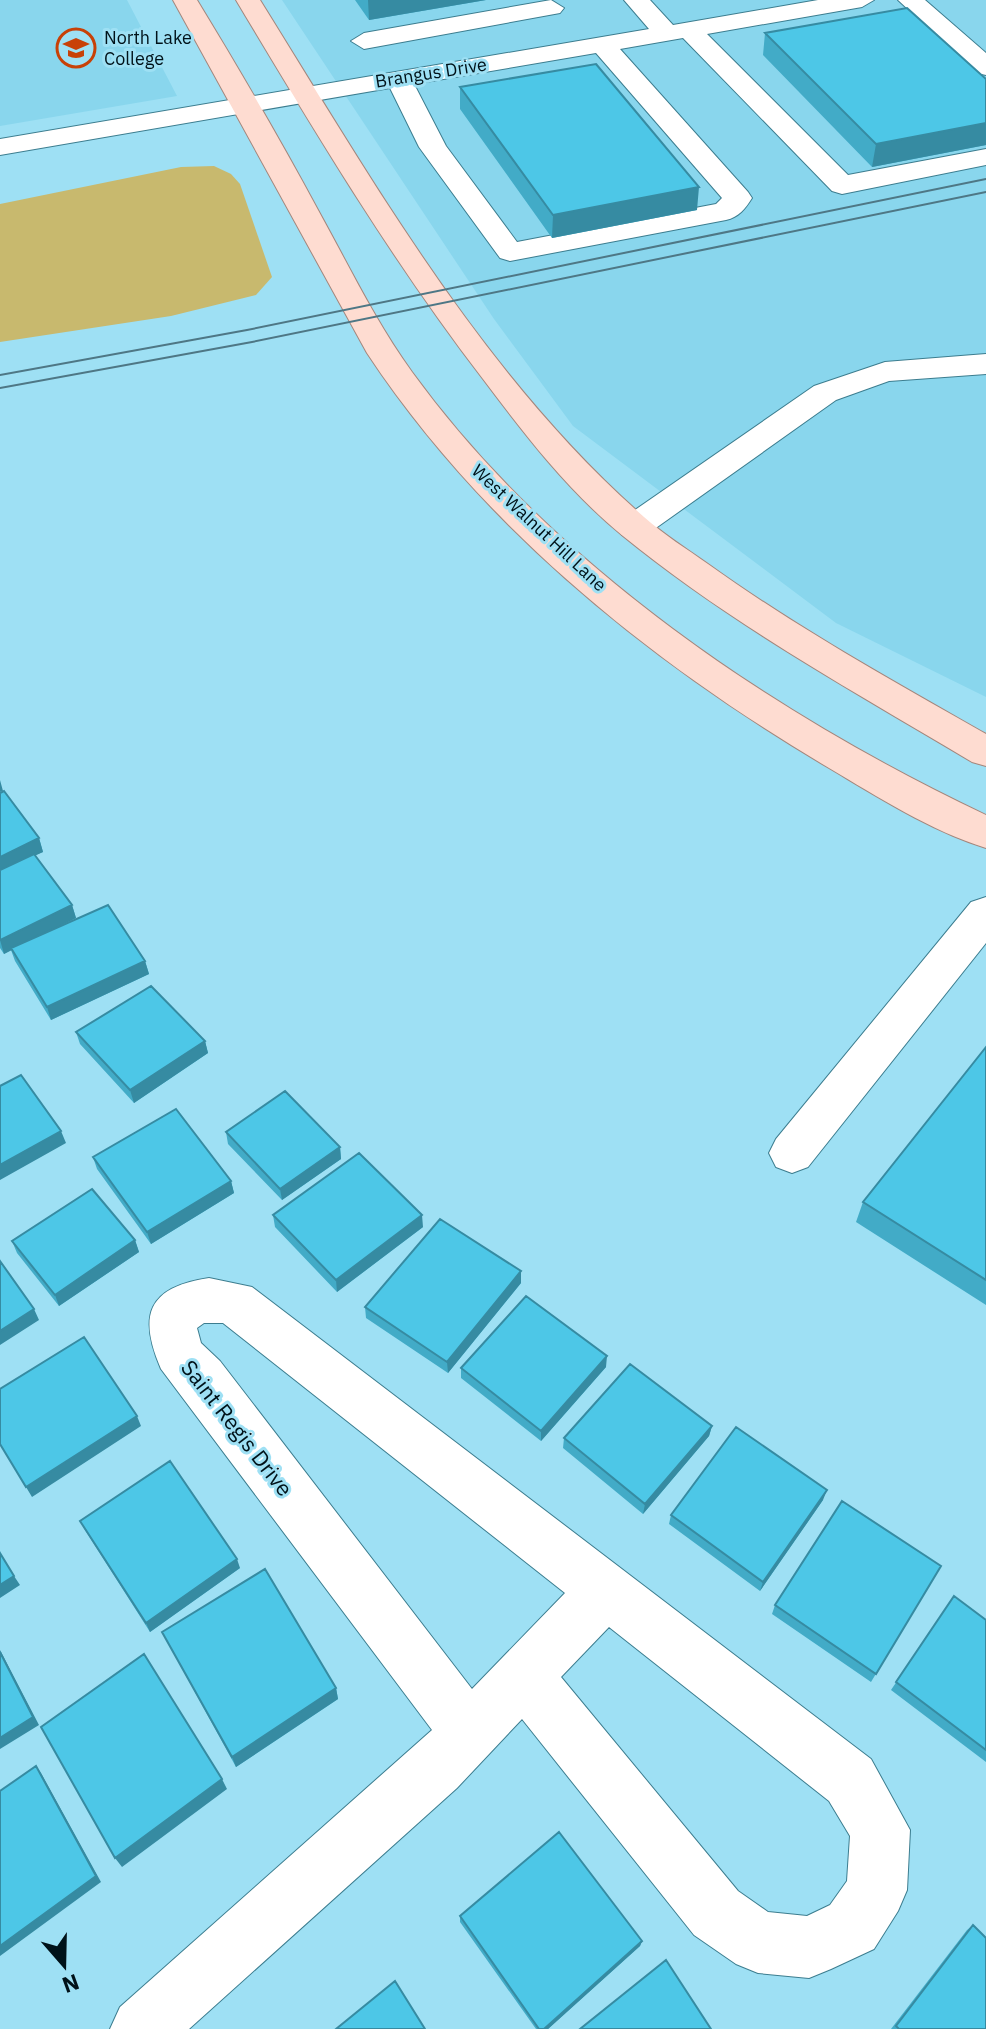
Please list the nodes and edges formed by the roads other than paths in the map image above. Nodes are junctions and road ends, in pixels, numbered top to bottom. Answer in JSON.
{"nodes":[{"id":1,"x":185,"y":0,"type":"edge"},
{"id":2,"x":248,"y":0,"type":"edge"},
{"id":3,"x":636,"y":0,"type":"edge"},
{"id":4,"x":862,"y":0,"type":"edge"},
{"id":5,"x":910,"y":0,"type":"edge"},
{"id":6,"x":551,"y":8,"type":"dead end"},
{"id":7,"x":488,"y":19,"type":"junction"},
{"id":8,"x":679,"y":32,"type":"junction"},
{"id":9,"x":364,"y":41,"type":"dead end"},
{"id":10,"x":603,"y":45,"type":"junction"},
{"id":11,"x":520,"y":58,"type":"junction"},
{"id":12,"x":986,"y":67,"type":"edge"},
{"id":13,"x":398,"y":78,"type":"junction"},
{"id":14,"x":307,"y":93,"type":"junction"},
{"id":15,"x":247,"y":105,"type":"junction"},
{"id":16,"x":0,"y":147,"type":"edge"},
{"id":17,"x":986,"y":157,"type":"edge"},
{"id":18,"x":986,"y":364,"type":"edge"},
{"id":19,"x":601,"y":542,"type":"junction"},
{"id":20,"x":986,"y":752,"type":"edge"},
{"id":21,"x":986,"y":833,"type":"edge"},
{"id":22,"x":986,"y":913,"type":"edge"},
{"id":23,"x":792,"y":1153,"type":"dead end"},
{"id":24,"x":606,"y":1590,"type":"junction"},
{"id":25,"x":521,"y":1675,"type":"junction"},
{"id":26,"x":469,"y":1732,"type":"junction"},
{"id":27,"x":145,"y":2028,"type":"edge"}],
"edges":[{"from":1,"to":15,"type":"main road","name":"West Walnut Hill Lane"},
{"from":2,"to":14,"type":"main road","name":"West Walnut Hill Lane"},
{"from":3,"to":8,"type":"street"},
{"from":4,"to":8,"type":"street","name":"Brangus Drive"},
{"from":5,"to":12,"type":"street"},
{"from":6,"to":7,"type":"street"},
{"from":7,"to":9,"type":"street"},
{"from":7,"to":11,"type":"street"},
{"from":8,"to":10,"type":"street","name":"Brangus Drive"},
{"from":8,"to":17,"type":"street"},
{"from":10,"to":11,"type":"street","name":"Brangus Drive"},
{"from":10,"to":13,"type":"street"},
{"from":11,"to":13,"type":"street","name":"Brangus Drive"},
{"from":13,"to":14,"type":"street","name":"Brangus Drive"},
{"from":14,"to":15,"type":"street","name":"Brangus Drive"},
{"from":14,"to":19,"type":"main road","name":"West Walnut Hill Lane"},
{"from":15,"to":16,"type":"street","name":"Brangus Drive"},
{"from":15,"to":19,"type":"main road","name":"West Walnut Hill Lane"},
{"from":18,"to":19,"type":"street"},
{"from":19,"to":20,"type":"main road","name":"West Walnut Hill Lane"},
{"from":19,"to":21,"type":"main road","name":"West Walnut Hill Lane"},
{"from":22,"to":23,"type":"street"},
{"from":24,"to":25,"type":"street"},
{"from":24,"to":25,"type":"street","name":"Saint Regis Drive"},
{"from":24,"to":26,"type":"street","name":"Saint Regis Drive"},
{"from":25,"to":26,"type":"street"},
{"from":26,"to":27,"type":"street"}]}
